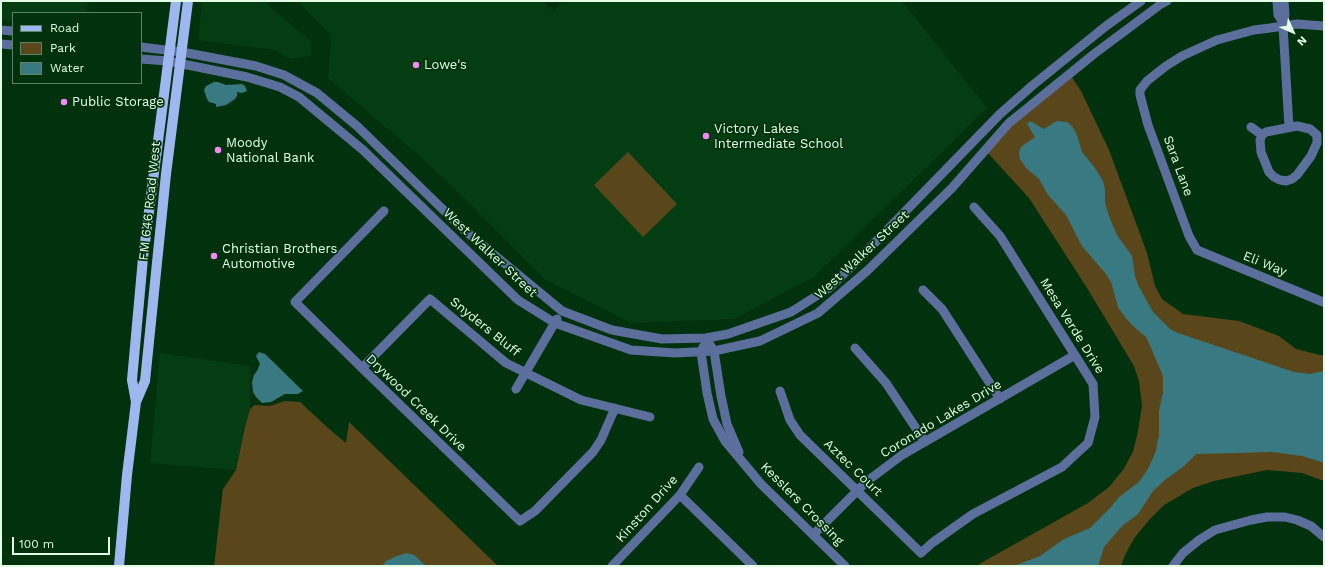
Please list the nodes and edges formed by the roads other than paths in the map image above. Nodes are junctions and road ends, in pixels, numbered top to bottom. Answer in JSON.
{"nodes":[{"id":1,"x":176,"y":1,"type":"edge"},
{"id":2,"x":188,"y":1,"type":"edge"},
{"id":3,"x":1141,"y":1,"type":"edge"},
{"id":4,"x":1167,"y":1,"type":"edge"},
{"id":5,"x":1277,"y":1,"type":"edge"},
{"id":6,"x":1284,"y":1,"type":"edge"},
{"id":7,"x":1283,"y":24,"type":"junction"},
{"id":8,"x":1324,"y":26,"type":"edge"},
{"id":9,"x":1,"y":30,"type":"edge"},
{"id":10,"x":12,"y":31,"type":"edge"},
{"id":11,"x":1,"y":44,"type":"edge"},
{"id":12,"x":12,"y":45,"type":"edge"},
{"id":13,"x":142,"y":47,"type":"edge"},
{"id":14,"x":170,"y":51,"type":"junction"},
{"id":15,"x":182,"y":52,"type":"junction"},
{"id":16,"x":142,"y":59,"type":"edge"},
{"id":17,"x":168,"y":61,"type":"junction"},
{"id":18,"x":180,"y":63,"type":"junction"},
{"id":19,"x":1251,"y":127,"type":"dead end"},
{"id":20,"x":1289,"y":127,"type":"junction"},
{"id":21,"x":1320,"y":132,"type":"edge"},
{"id":22,"x":1262,"y":135,"type":"junction"},
{"id":23,"x":974,"y":207,"type":"dead end"},
{"id":24,"x":384,"y":211,"type":"dead end"},
{"id":25,"x":1197,"y":250,"type":"joint"},
{"id":26,"x":923,"y":290,"type":"dead end"},
{"id":27,"x":1324,"y":302,"type":"edge"},
{"id":28,"x":562,"y":311,"type":"junction"},
{"id":29,"x":555,"y":323,"type":"junction"},
{"id":30,"x":706,"y":338,"type":"junction"},
{"id":31,"x":854,"y":348,"type":"dead end"},
{"id":32,"x":714,"y":351,"type":"junction"},
{"id":33,"x":701,"y":352,"type":"junction"},
{"id":34,"x":1075,"y":355,"type":"junction"},
{"id":35,"x":362,"y":368,"type":"junction"},
{"id":36,"x":526,"y":373,"type":"junction"},
{"id":37,"x":516,"y":389,"type":"dead end"},
{"id":38,"x":780,"y":391,"type":"dead end"},
{"id":39,"x":1000,"y":399,"type":"junction"},
{"id":40,"x":136,"y":402,"type":"junction"},
{"id":41,"x":615,"y":408,"type":"junction"},
{"id":42,"x":650,"y":417,"type":"dead end"},
{"id":43,"x":925,"y":442,"type":"junction"},
{"id":44,"x":741,"y":459,"type":"junction"},
{"id":45,"x":699,"y":467,"type":"dead end"},
{"id":46,"x":857,"y":490,"type":"junction"},
{"id":47,"x":680,"y":495,"type":"junction"},
{"id":48,"x":813,"y":535,"type":"junction"},
{"id":49,"x":1324,"y":537,"type":"edge"},
{"id":50,"x":921,"y":553,"type":"joint"},
{"id":51,"x":750,"y":565,"type":"edge"},
{"id":52,"x":118,"y":566,"type":"edge"},
{"id":53,"x":612,"y":566,"type":"edge"},
{"id":54,"x":845,"y":566,"type":"edge"},
{"id":55,"x":1173,"y":566,"type":"edge"}],
"edges":[{"from":1,"to":14,"type":"main road","name":"FM 646 Road West"},
{"from":2,"to":15,"type":"main road","name":"FM 646 Road West"},
{"from":3,"to":30,"type":"street","name":"West Walker Street"},
{"from":4,"to":32,"type":"street","name":"West Walker Street"},
{"from":5,"to":7,"type":"street"},
{"from":6,"to":7,"type":"street"},
{"from":7,"to":8,"type":"street"},
{"from":7,"to":20,"type":"street"},
{"from":7,"to":25,"type":"street","name":"Sara Lane"},
{"from":9,"to":10,"type":"street"},
{"from":11,"to":12,"type":"street"},
{"from":13,"to":14,"type":"street","name":"West Walker Street"},
{"from":14,"to":15,"type":"street","name":"West Walker Street"},
{"from":14,"to":17,"type":"main road","name":"FM 646 Road West"},
{"from":15,"to":18,"type":"main road","name":"FM 646 Road West"},
{"from":15,"to":28,"type":"street","name":"West Walker Street"},
{"from":16,"to":17,"type":"street","name":"West Walker Street"},
{"from":17,"to":18,"type":"street","name":"West Walker Street"},
{"from":17,"to":40,"type":"main road","name":"FM 646 Road West"},
{"from":18,"to":29,"type":"street","name":"West Walker Street"},
{"from":18,"to":40,"type":"main road","name":"FM 646 Road West"},
{"from":19,"to":22,"type":"street"},
{"from":20,"to":21,"type":"street"},
{"from":20,"to":22,"type":"street"},
{"from":21,"to":22,"type":"street"},
{"from":23,"to":34,"type":"street","name":"Mesa Verde Drive"},
{"from":24,"to":35,"type":"street","name":"Drywood Creek Drive"},
{"from":25,"to":27,"type":"street","name":"Eli Way"},
{"from":26,"to":39,"type":"street"},
{"from":28,"to":29,"type":"street"},
{"from":28,"to":30,"type":"street","name":"West Walker Street"},
{"from":29,"to":33,"type":"street","name":"West Walker Street"},
{"from":29,"to":36,"type":"street"},
{"from":30,"to":32,"type":"street","name":"Kesslers Crossing"},
{"from":30,"to":33,"type":"street","name":"Kesslers Crossing"},
{"from":31,"to":43,"type":"street"},
{"from":32,"to":33,"type":"street","name":"West Walker Street"},
{"from":32,"to":44,"type":"street","name":"Kesslers Crossing"},
{"from":33,"to":44,"type":"street","name":"Kesslers Crossing"},
{"from":34,"to":39,"type":"street","name":"Coronado Lakes Drive"},
{"from":34,"to":50,"type":"street","name":"Mesa Verde Drive"},
{"from":35,"to":36,"type":"street","name":"Snyders Bluff"},
{"from":35,"to":41,"type":"street","name":"Drywood Creek Drive"},
{"from":36,"to":37,"type":"street","name":"Snyders Bluff"},
{"from":36,"to":41,"type":"street","name":"Snyders Bluff"},
{"from":38,"to":46,"type":"street","name":"Aztec Court"},
{"from":39,"to":43,"type":"street","name":"Coronado Lakes Drive"},
{"from":40,"to":52,"type":"main road","name":"FM 646 Road West"},
{"from":41,"to":42,"type":"street","name":"Snyders Bluff"},
{"from":43,"to":46,"type":"street","name":"Coronado Lakes Drive"},
{"from":44,"to":48,"type":"street","name":"Kesslers Crossing"},
{"from":45,"to":47,"type":"street","name":"Kinston Drive"},
{"from":46,"to":48,"type":"street","name":"Coronado Lakes Drive"},
{"from":46,"to":50,"type":"street","name":"Aztec Court"},
{"from":47,"to":51,"type":"street"},
{"from":47,"to":53,"type":"street","name":"Kinston Drive"},
{"from":48,"to":54,"type":"street","name":"Kesslers Crossing"},
{"from":49,"to":55,"type":"street"}]}
